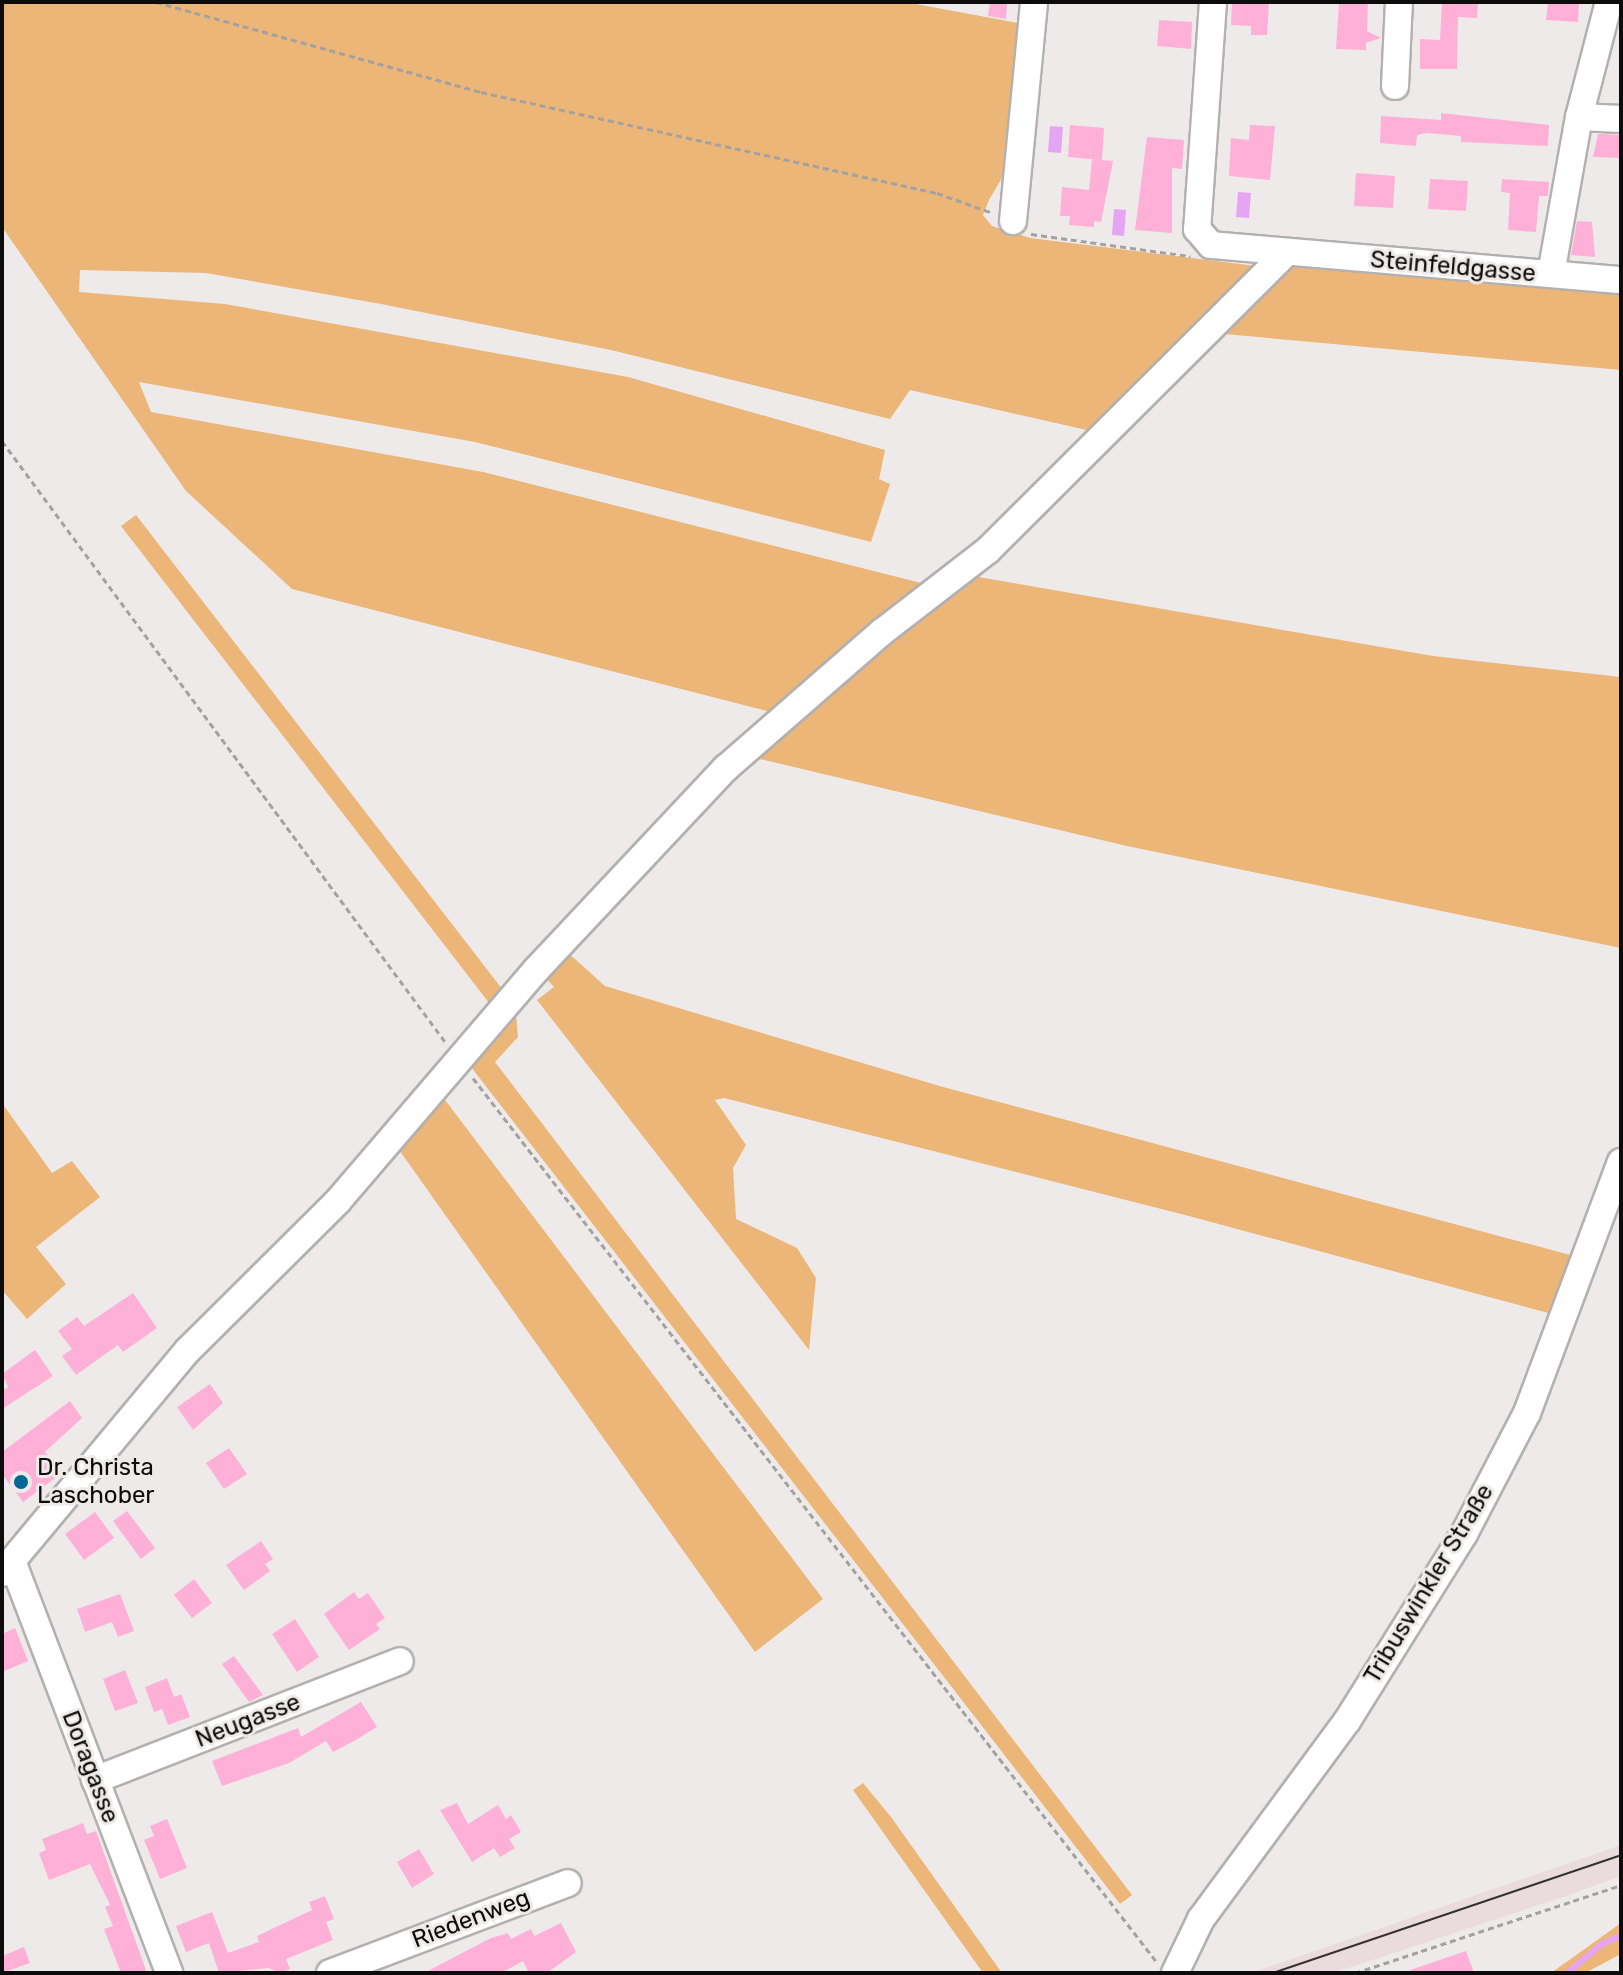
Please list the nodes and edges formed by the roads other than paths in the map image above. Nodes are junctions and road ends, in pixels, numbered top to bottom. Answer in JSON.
{"nodes":[{"id":1,"x":1034,"y":2,"type":"edge"},
{"id":2,"x":1213,"y":2,"type":"edge"},
{"id":3,"x":1399,"y":2,"type":"edge"},
{"id":4,"x":1609,"y":2,"type":"edge"},
{"id":5,"x":1395,"y":86,"type":"dead end"},
{"id":6,"x":1579,"y":117,"type":"junction"},
{"id":7,"x":1621,"y":119,"type":"edge"},
{"id":8,"x":1013,"y":221,"type":"road end"},
{"id":9,"x":1286,"y":253,"type":"junction"},
{"id":10,"x":1551,"y":274,"type":"junction"},
{"id":11,"x":1621,"y":280,"type":"edge"},
{"id":12,"x":1621,"y":1162,"type":"edge"},
{"id":13,"x":7,"y":1567,"type":"edge"},
{"id":14,"x":400,"y":1661,"type":"dead end"},
{"id":15,"x":95,"y":1780,"type":"junction"},
{"id":16,"x":568,"y":1883,"type":"dead end"},
{"id":17,"x":169,"y":1973,"type":"edge"},
{"id":18,"x":330,"y":1973,"type":"edge"},
{"id":19,"x":1175,"y":1973,"type":"edge"}],
"edges":[{"from":1,"to":8,"type":"street"},
{"from":2,"to":9,"type":"street","name":"Steinfeldgasse"},
{"from":3,"to":5,"type":"street"},
{"from":4,"to":6,"type":"street"},
{"from":6,"to":7,"type":"street"},
{"from":6,"to":10,"type":"street"},
{"from":9,"to":10,"type":"street","name":"Steinfeldgasse"},
{"from":9,"to":13,"type":"street"},
{"from":10,"to":11,"type":"street","name":"Steinfeldgasse"},
{"from":12,"to":19,"type":"street","name":"Tribuswinkler Straße"},
{"from":13,"to":15,"type":"street","name":"Doragasse"},
{"from":14,"to":15,"type":"street","name":"Neugasse"},
{"from":15,"to":17,"type":"street","name":"Doragasse"},
{"from":16,"to":18,"type":"street","name":"Riedenweg"}]}
